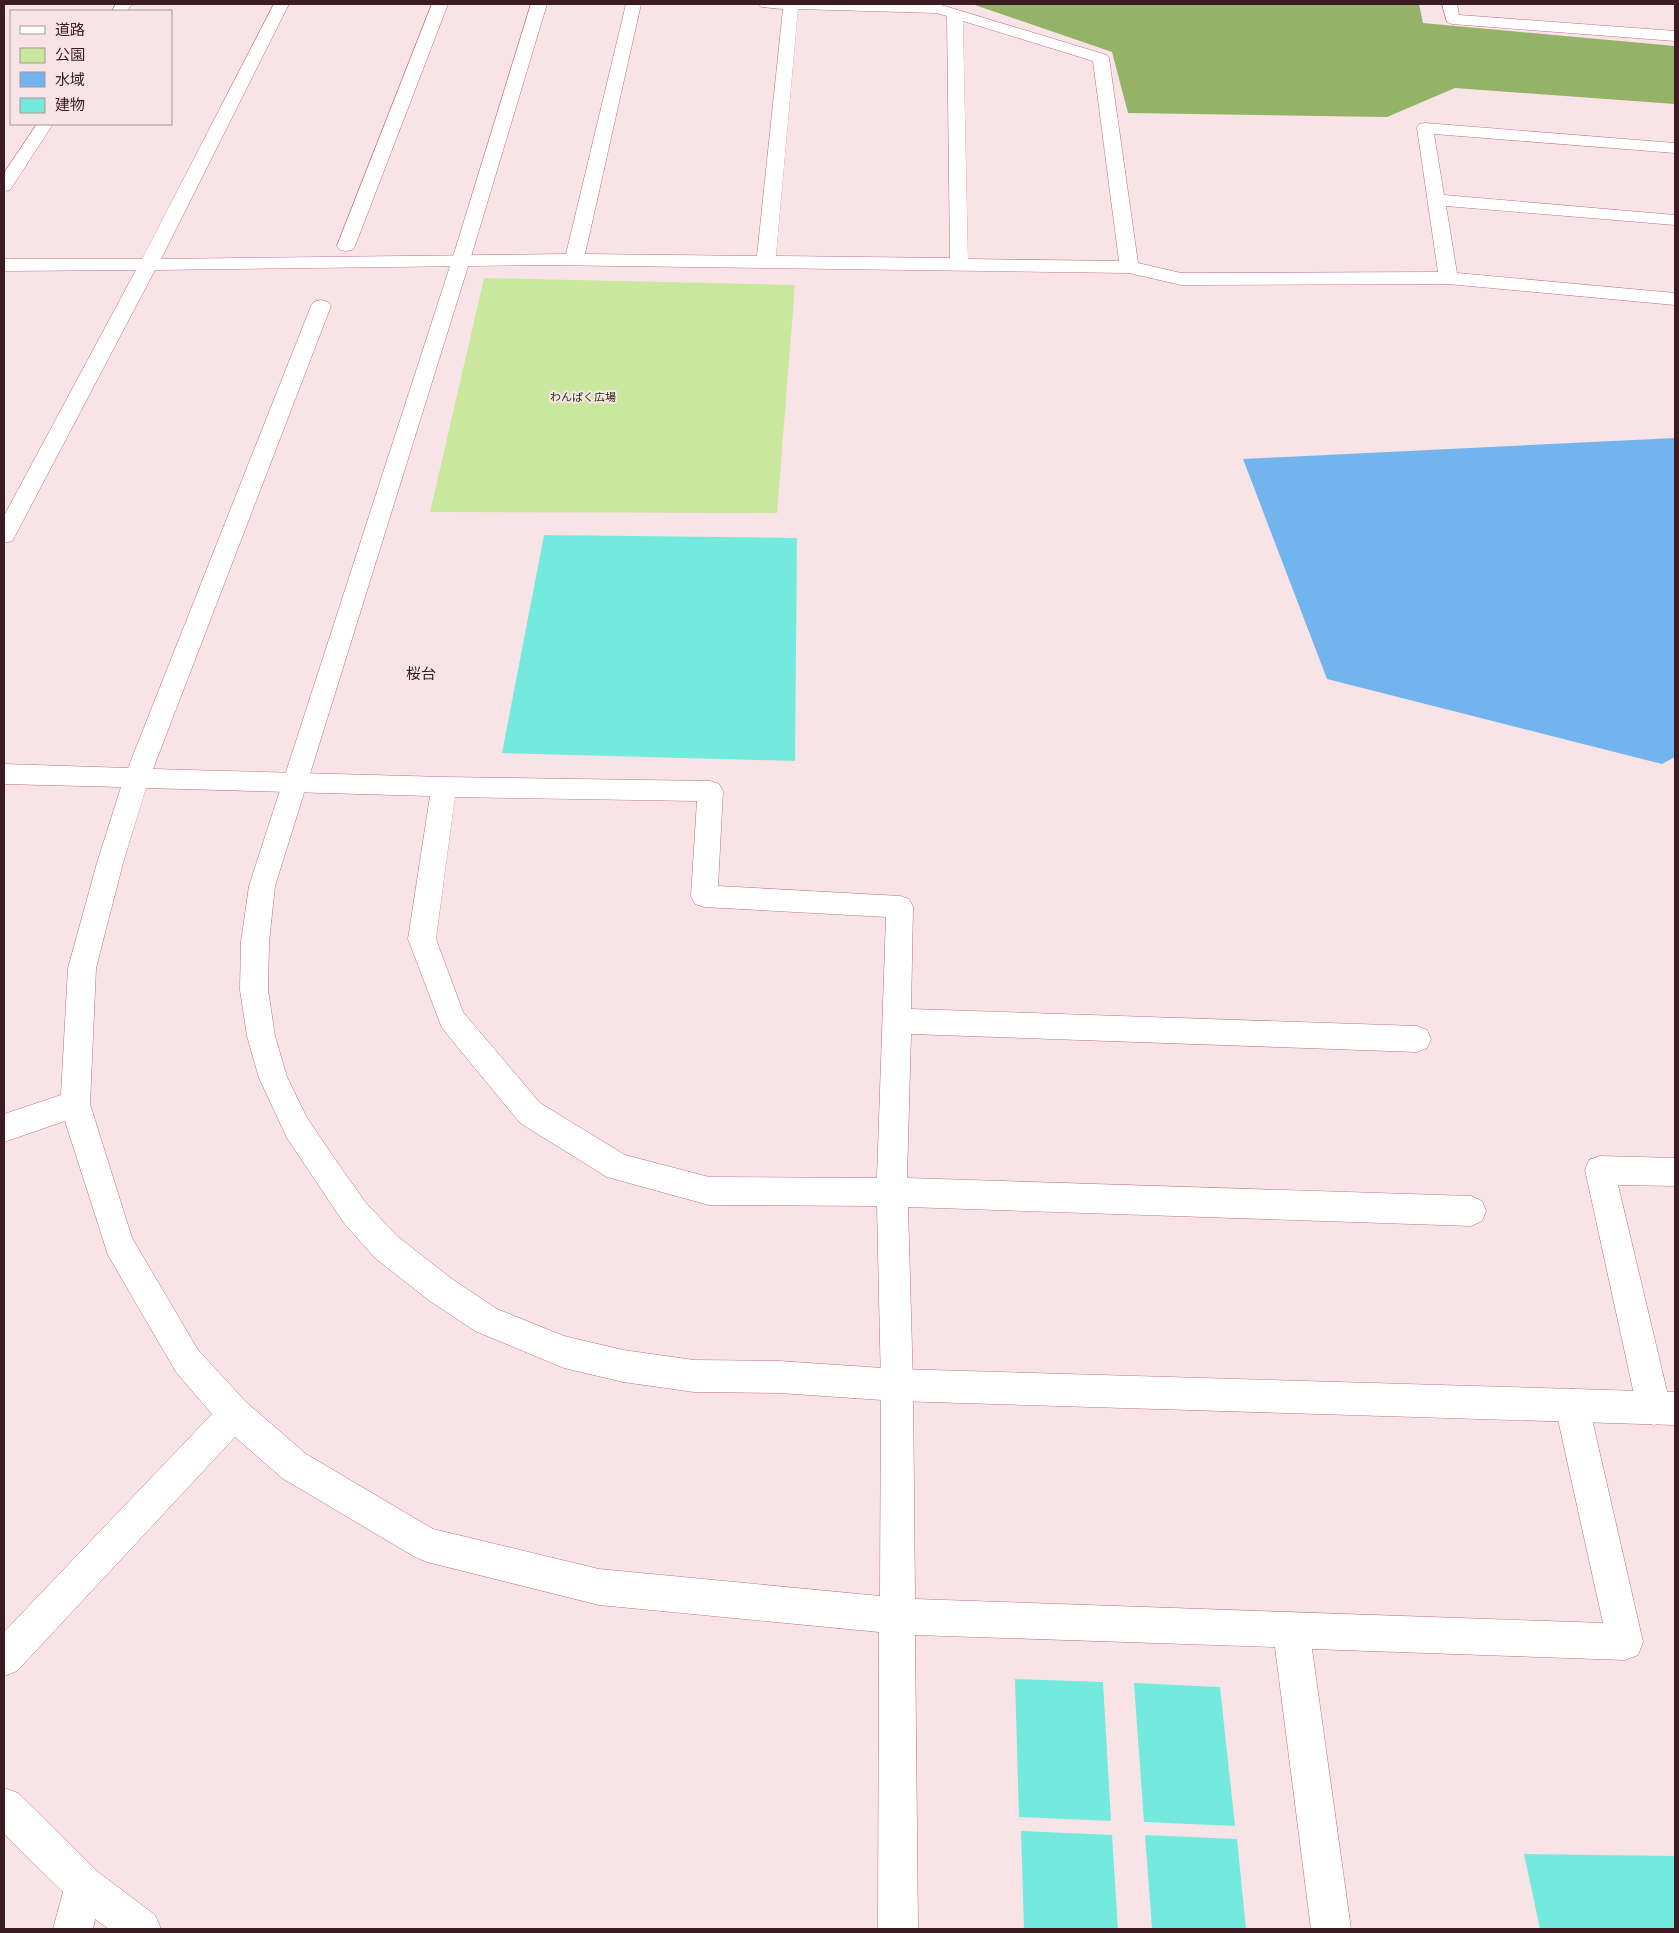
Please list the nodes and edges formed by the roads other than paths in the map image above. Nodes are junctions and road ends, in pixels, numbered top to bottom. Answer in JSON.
{"nodes":[{"id":1,"x":281,"y":4,"type":"edge"},
{"id":2,"x":440,"y":4,"type":"edge"},
{"id":3,"x":539,"y":4,"type":"edge"},
{"id":4,"x":633,"y":4,"type":"edge"},
{"id":5,"x":766,"y":4,"type":"edge"},
{"id":6,"x":791,"y":4,"type":"edge"},
{"id":7,"x":1450,"y":4,"type":"edge"},
{"id":8,"x":1566,"y":12,"type":"dead end"},
{"id":9,"x":955,"y":14,"type":"junction"},
{"id":10,"x":1572,"y":28,"type":"junction"},
{"id":11,"x":1675,"y":36,"type":"edge"},
{"id":12,"x":44,"y":125,"type":"edge"},
{"id":13,"x":1675,"y":148,"type":"edge"},
{"id":14,"x":4,"y":186,"type":"edge"},
{"id":15,"x":1436,"y":200,"type":"junction"},
{"id":16,"x":1675,"y":220,"type":"edge"},
{"id":17,"x":346,"y":246,"type":"dead end"},
{"id":18,"x":461,"y":260,"type":"junction"},
{"id":19,"x":574,"y":260,"type":"junction"},
{"id":20,"x":766,"y":261,"type":"junction"},
{"id":21,"x":959,"y":264,"type":"junction"},
{"id":22,"x":4,"y":265,"type":"edge"},
{"id":23,"x":148,"y":266,"type":"junction"},
{"id":24,"x":1129,"y":267,"type":"junction"},
{"id":25,"x":1448,"y":278,"type":"junction"},
{"id":26,"x":1675,"y":299,"type":"edge"},
{"id":27,"x":321,"y":306,"type":"dead end"},
{"id":28,"x":4,"y":536,"type":"edge"},
{"id":29,"x":4,"y":774,"type":"edge"},
{"id":30,"x":136,"y":779,"type":"junction"},
{"id":31,"x":296,"y":783,"type":"junction"},
{"id":32,"x":444,"y":787,"type":"junction"},
{"id":33,"x":898,"y":1021,"type":"junction"},
{"id":34,"x":1418,"y":1039,"type":"dead end"},
{"id":35,"x":74,"y":1104,"type":"junction"},
{"id":36,"x":4,"y":1128,"type":"edge"},
{"id":37,"x":1675,"y":1172,"type":"edge"},
{"id":38,"x":892,"y":1192,"type":"junction"},
{"id":39,"x":1471,"y":1211,"type":"dead end"},
{"id":40,"x":897,"y":1385,"type":"junction"},
{"id":41,"x":1572,"y":1406,"type":"junction"},
{"id":42,"x":1665,"y":1408,"type":"edge"},
{"id":43,"x":234,"y":1414,"type":"junction"},
{"id":44,"x":898,"y":1616,"type":"junction"},
{"id":45,"x":1291,"y":1630,"type":"junction"},
{"id":46,"x":4,"y":1658,"type":"edge"},
{"id":47,"x":4,"y":1807,"type":"edge"},
{"id":48,"x":84,"y":1886,"type":"junction"},
{"id":49,"x":73,"y":1929,"type":"edge"},
{"id":50,"x":141,"y":1929,"type":"edge"},
{"id":51,"x":898,"y":1929,"type":"edge"},
{"id":52,"x":1331,"y":1929,"type":"edge"}],
"edges":[{"from":1,"to":23,"type":"street"},
{"from":2,"to":17,"type":"street"},
{"from":3,"to":18,"type":"street"},
{"from":4,"to":19,"type":"street"},
{"from":5,"to":6,"type":"street"},
{"from":6,"to":9,"type":"street"},
{"from":6,"to":20,"type":"street"},
{"from":7,"to":10,"type":"street"},
{"from":8,"to":10,"type":"street"},
{"from":9,"to":21,"type":"street"},
{"from":9,"to":24,"type":"street"},
{"from":10,"to":11,"type":"street"},
{"from":12,"to":14,"type":"street"},
{"from":13,"to":15,"type":"street"},
{"from":15,"to":16,"type":"street"},
{"from":15,"to":25,"type":"street"},
{"from":18,"to":19,"type":"street"},
{"from":18,"to":23,"type":"street"},
{"from":18,"to":31,"type":"street"},
{"from":19,"to":20,"type":"street"},
{"from":20,"to":21,"type":"street"},
{"from":21,"to":24,"type":"street"},
{"from":22,"to":23,"type":"street"},
{"from":23,"to":28,"type":"street"},
{"from":24,"to":25,"type":"street"},
{"from":25,"to":26,"type":"street"},
{"from":27,"to":30,"type":"street"},
{"from":29,"to":30,"type":"street"},
{"from":30,"to":31,"type":"street"},
{"from":30,"to":35,"type":"street"},
{"from":31,"to":32,"type":"street"},
{"from":31,"to":40,"type":"street"},
{"from":32,"to":33,"type":"street"},
{"from":32,"to":38,"type":"street"},
{"from":33,"to":34,"type":"street"},
{"from":33,"to":38,"type":"street"},
{"from":35,"to":36,"type":"street"},
{"from":35,"to":43,"type":"street"},
{"from":37,"to":42,"type":"street"},
{"from":38,"to":39,"type":"street"},
{"from":38,"to":40,"type":"street"},
{"from":40,"to":41,"type":"street"},
{"from":40,"to":44,"type":"street"},
{"from":41,"to":42,"type":"street"},
{"from":41,"to":45,"type":"street"},
{"from":43,"to":44,"type":"street"},
{"from":43,"to":46,"type":"street"},
{"from":44,"to":45,"type":"street"},
{"from":44,"to":51,"type":"street"},
{"from":45,"to":52,"type":"street"},
{"from":47,"to":48,"type":"street"},
{"from":48,"to":49,"type":"street"},
{"from":48,"to":50,"type":"street"}]}
